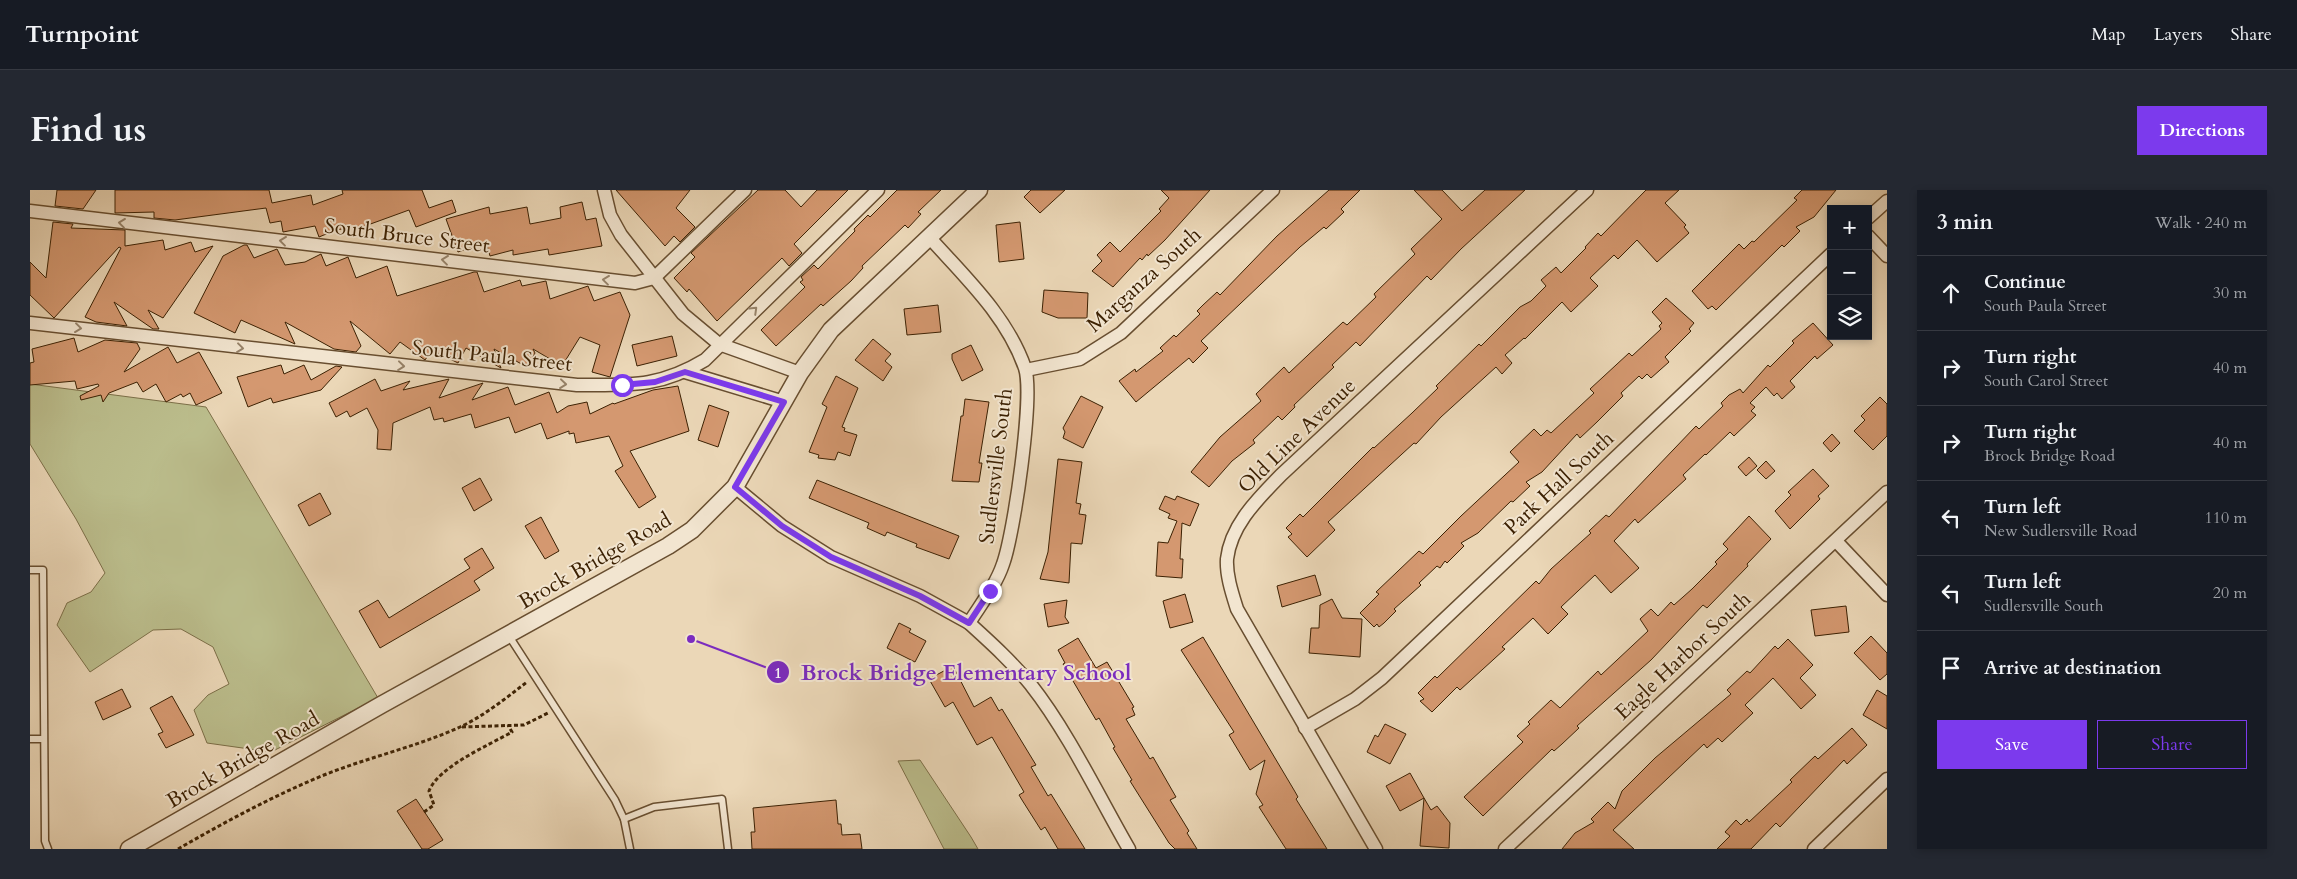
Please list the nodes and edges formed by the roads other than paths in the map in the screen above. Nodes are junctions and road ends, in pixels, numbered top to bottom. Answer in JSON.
{"nodes":[{"id":1,"x":604,"y":190,"type":"edge"},
{"id":2,"x":745,"y":190,"type":"edge"},
{"id":3,"x":878,"y":190,"type":"edge"},
{"id":4,"x":979,"y":190,"type":"edge"},
{"id":5,"x":1273,"y":190,"type":"edge"},
{"id":6,"x":1587,"y":190,"type":"edge"},
{"id":7,"x":1887,"y":201,"type":"edge"},
{"id":8,"x":30,"y":211,"type":"edge"},
{"id":9,"x":1872,"y":214,"type":"edge"},
{"id":10,"x":930,"y":237,"type":"junction"},
{"id":11,"x":1872,"y":240,"type":"edge"},
{"id":12,"x":1887,"y":256,"type":"edge"},
{"id":13,"x":1827,"y":258,"type":"edge"},
{"id":14,"x":654,"y":278,"type":"junction"},
{"id":15,"x":30,"y":323,"type":"edge"},
{"id":16,"x":719,"y":344,"type":"junction"},
{"id":17,"x":1026,"y":370,"type":"junction"},
{"id":18,"x":685,"y":372,"type":"junction"},
{"id":19,"x":800,"y":373,"type":"junction"},
{"id":20,"x":784,"y":402,"type":"junction"},
{"id":21,"x":735,"y":487,"type":"junction"},
{"id":22,"x":1887,"y":492,"type":"edge"},
{"id":23,"x":1836,"y":541,"type":"junction"},
{"id":24,"x":30,"y":570,"type":"edge"},
{"id":25,"x":1887,"y":595,"type":"edge"},
{"id":26,"x":969,"y":623,"type":"junction"},
{"id":27,"x":508,"y":635,"type":"junction"},
{"id":28,"x":1306,"y":728,"type":"junction"},
{"id":29,"x":30,"y":739,"type":"edge"},
{"id":30,"x":43,"y":739,"type":"junction"},
{"id":31,"x":1887,"y":779,"type":"edge"},
{"id":32,"x":624,"y":818,"type":"junction"},
{"id":33,"x":48,"y":849,"type":"edge"},
{"id":34,"x":129,"y":849,"type":"edge"},
{"id":35,"x":630,"y":849,"type":"edge"},
{"id":36,"x":728,"y":849,"type":"edge"},
{"id":37,"x":1129,"y":849,"type":"edge"},
{"id":38,"x":1376,"y":849,"type":"edge"},
{"id":39,"x":1505,"y":849,"type":"edge"},
{"id":40,"x":1814,"y":849,"type":"edge"}],
"edges":[{"from":1,"to":14,"type":"street"},
{"from":2,"to":14,"type":"street"},
{"from":16,"to":3,"type":"street","name":"South Paula Street","one_way":true},
{"from":4,"to":10,"type":"street","name":"Brock Bridge Road"},
{"from":5,"to":17,"type":"street","name":"Marganza South"},
{"from":6,"to":28,"type":"street","name":"Old Line Avenue"},
{"from":7,"to":9,"type":"street"},
{"from":14,"to":8,"type":"street","name":"South Bruce Street","one_way":true},
{"from":10,"to":17,"type":"street","name":"Sudlersville South"},
{"from":10,"to":19,"type":"street","name":"Brock Bridge Road"},
{"from":11,"to":12,"type":"street"},
{"from":13,"to":28,"type":"street","name":"Park Hall South"},
{"from":14,"to":16,"type":"street"},
{"from":15,"to":18,"type":"street","name":"South Paula Street","one_way":true},
{"from":16,"to":18,"type":"street","name":"South Paula Street"},
{"from":16,"to":19,"type":"street"},
{"from":17,"to":26,"type":"street","name":"Sudlersville South"},
{"from":18,"to":20,"type":"street"},
{"from":19,"to":20,"type":"street","name":"Brock Bridge Road"},
{"from":20,"to":21,"type":"street","name":"Brock Bridge Road"},
{"from":21,"to":26,"type":"street"},
{"from":21,"to":27,"type":"street","name":"Brock Bridge Road"},
{"from":22,"to":23,"type":"street","name":"Eagle Harbor South"},
{"from":23,"to":25,"type":"street"},
{"from":23,"to":39,"type":"street","name":"Eagle Harbor South"},
{"from":24,"to":30,"type":"lane"},
{"from":26,"to":37,"type":"street"},
{"from":27,"to":32,"type":"lane"},
{"from":27,"to":34,"type":"street","name":"Brock Bridge Road"},
{"from":28,"to":38,"type":"street","name":"Old Line Avenue"},
{"from":29,"to":30,"type":"lane"},
{"from":30,"to":33,"type":"lane"},
{"from":31,"to":40,"type":"street"},
{"from":32,"to":35,"type":"lane"},
{"from":32,"to":36,"type":"lane"}]}
